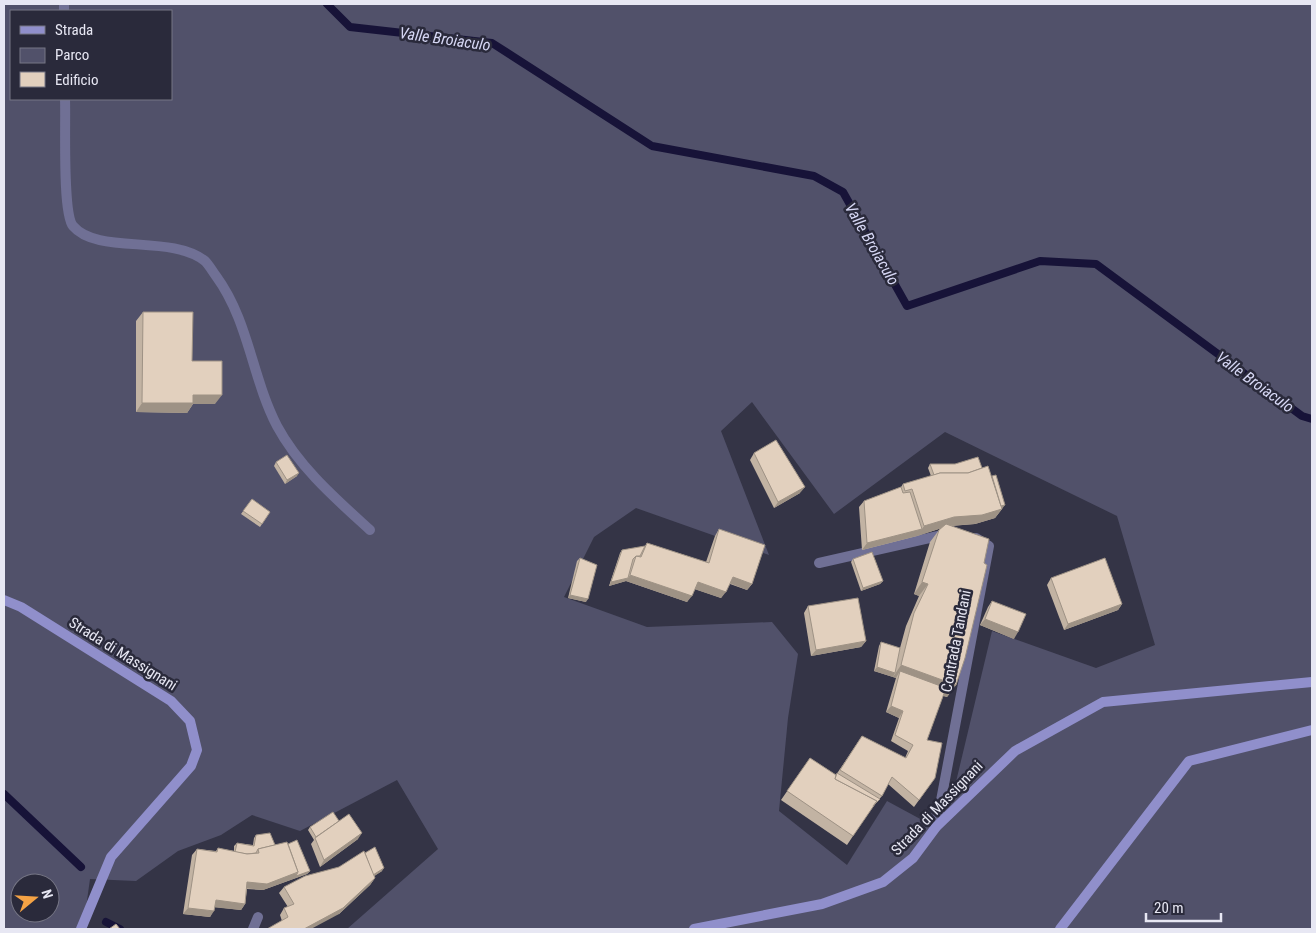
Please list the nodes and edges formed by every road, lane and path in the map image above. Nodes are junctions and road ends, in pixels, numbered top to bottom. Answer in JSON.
{"nodes":[{"id":1,"x":65,"y":100,"type":"edge"},
{"id":2,"x":370,"y":530,"type":"dead end"},
{"id":3,"x":819,"y":563,"type":"dead end"},
{"id":4,"x":4,"y":600,"type":"edge"},
{"id":5,"x":1312,"y":682,"type":"edge"},
{"id":6,"x":1312,"y":730,"type":"edge"},
{"id":7,"x":936,"y":827,"type":"junction"},
{"id":8,"x":258,"y":918,"type":"dead end"},
{"id":9,"x":80,"y":929,"type":"edge"},
{"id":10,"x":253,"y":929,"type":"edge"},
{"id":11,"x":694,"y":929,"type":"edge"},
{"id":12,"x":1060,"y":929,"type":"edge"}],
"edges":[{"from":1,"to":2,"type":"street"},
{"from":3,"to":7,"type":"street","name":"Contrada Tandani"},
{"from":4,"to":9,"type":"street","name":"Strada di Massignani"},
{"from":5,"to":7,"type":"street","name":"Strada di Massignani"},
{"from":6,"to":12,"type":"street"},
{"from":7,"to":11,"type":"street","name":"Strada di Massignani"},
{"from":8,"to":10,"type":"street"}]}
